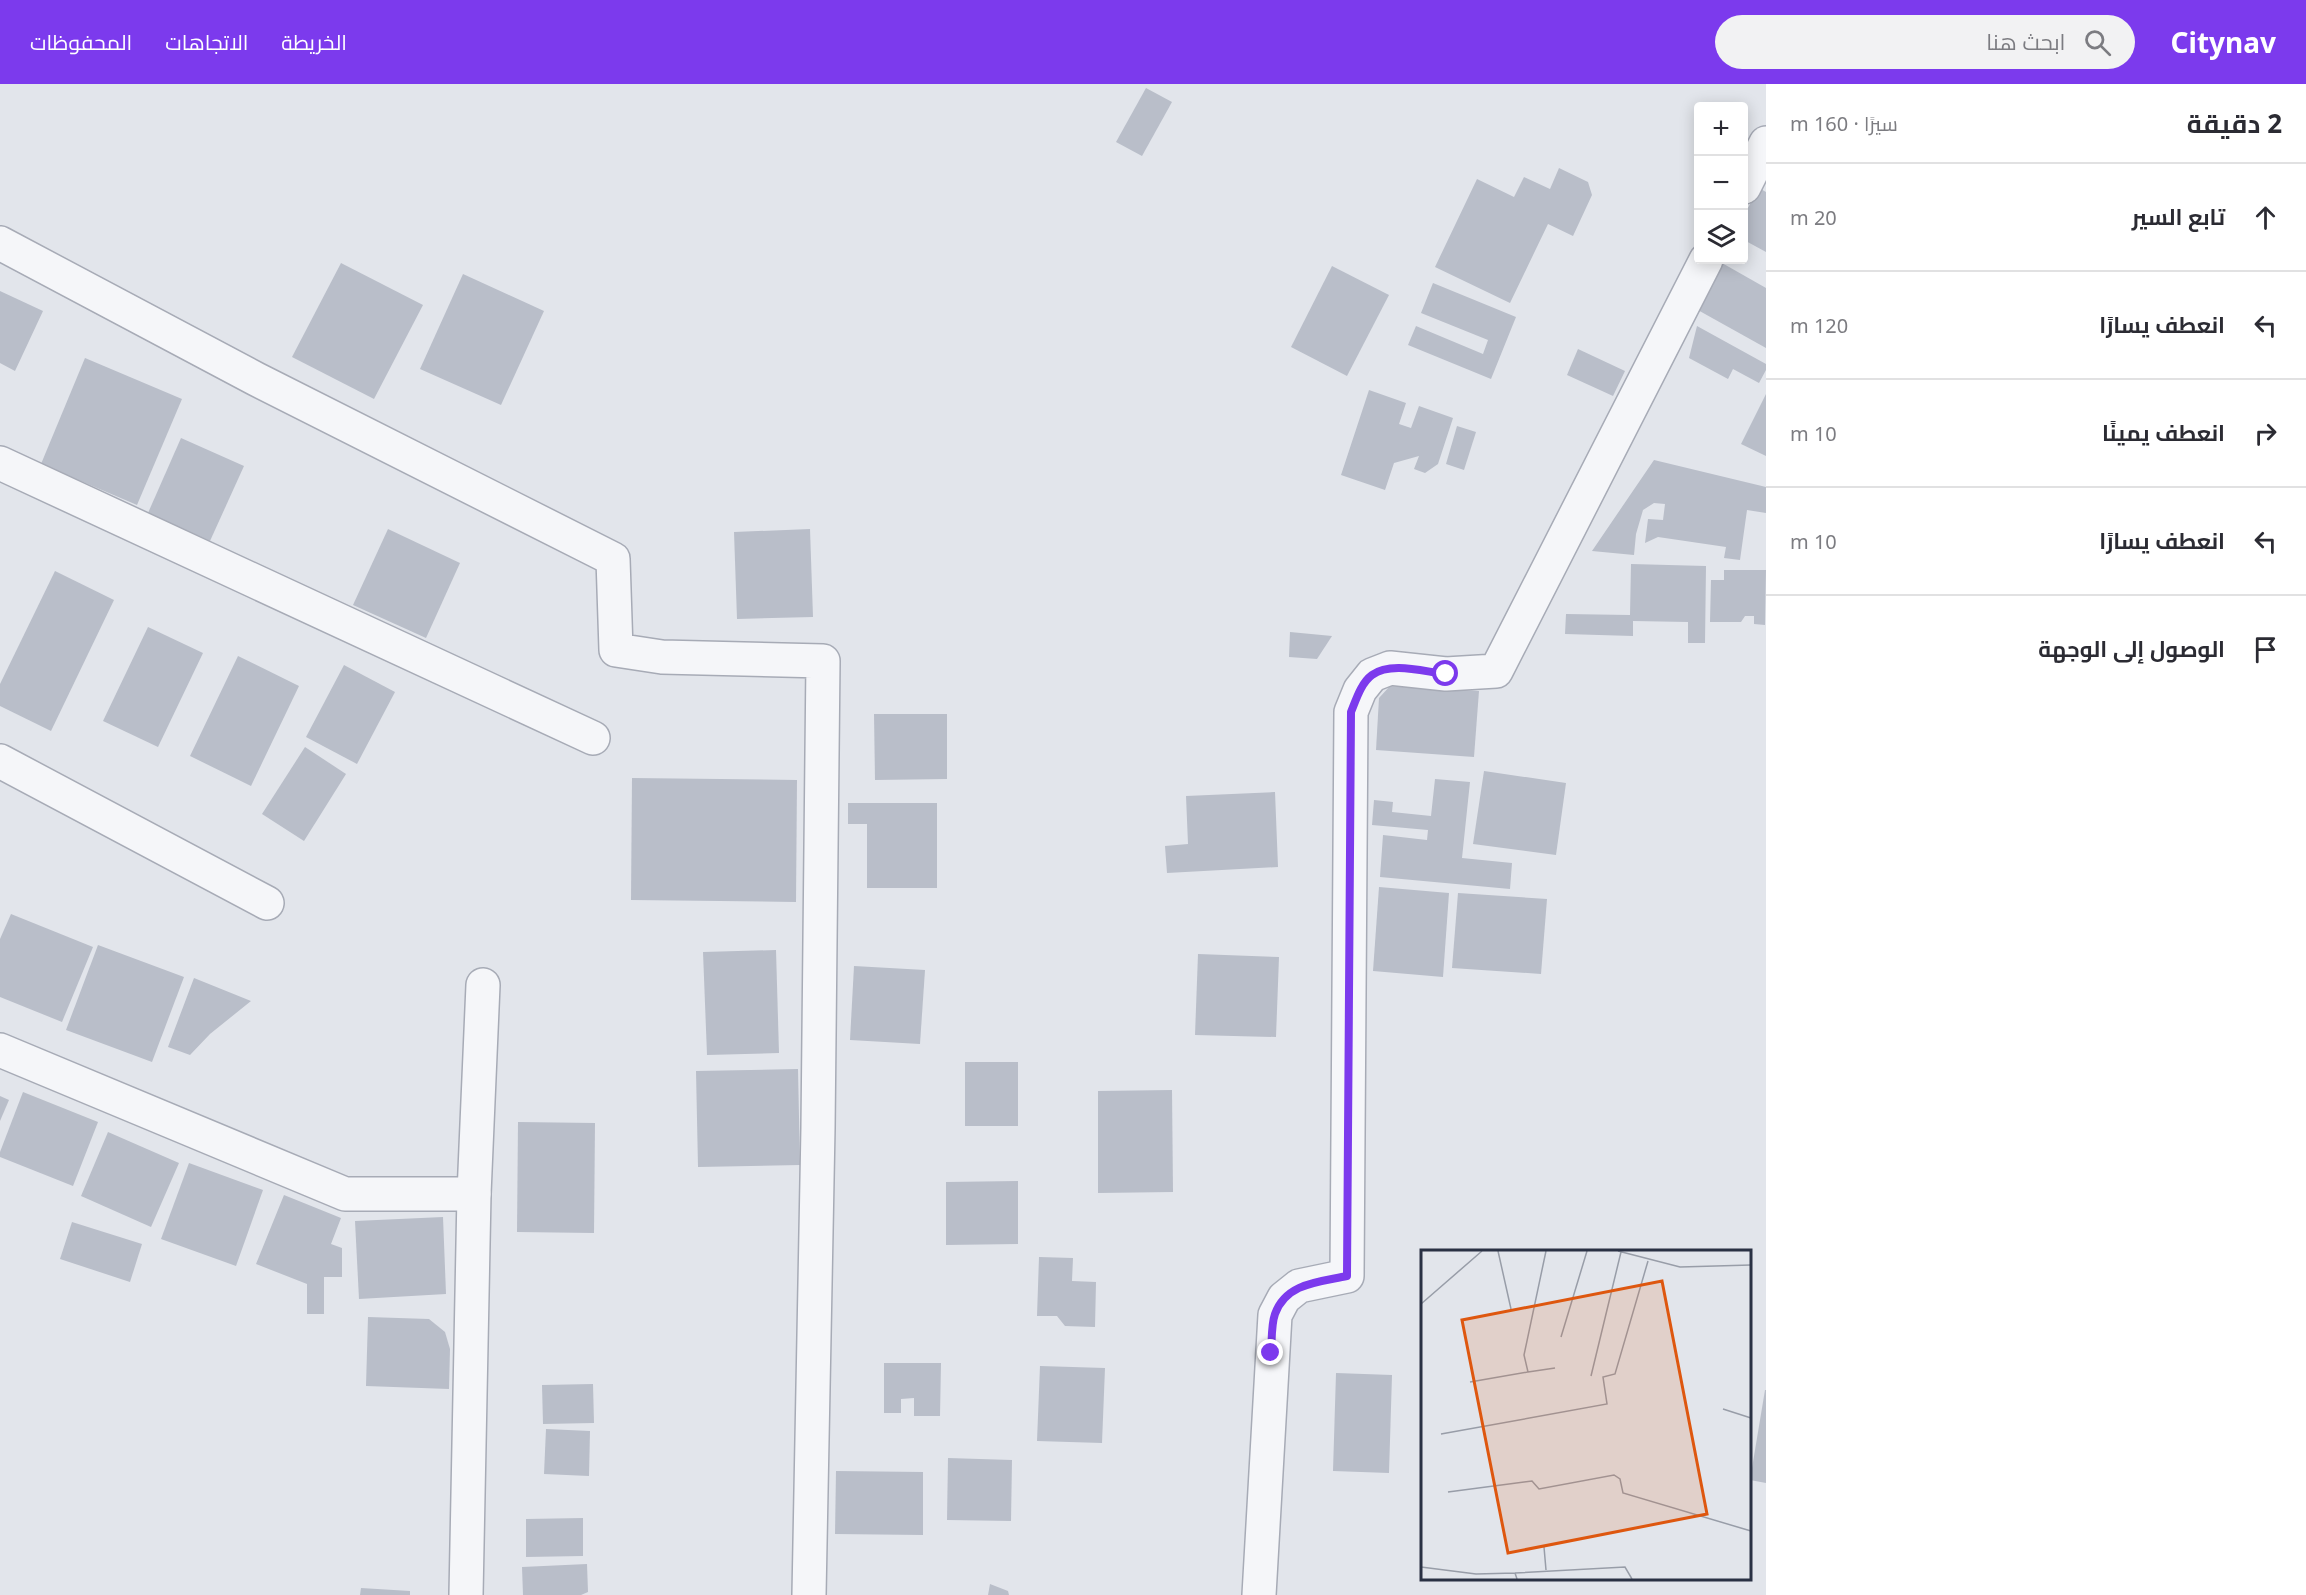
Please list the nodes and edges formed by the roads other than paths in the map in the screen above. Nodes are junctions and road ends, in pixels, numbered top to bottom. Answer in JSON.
{"nodes":[{"id":1,"x":1766,"y":143,"type":"edge"},
{"id":2,"x":1748,"y":177,"type":"edge"},
{"id":3,"x":0,"y":243,"type":"edge"},
{"id":4,"x":1704,"y":264,"type":"edge"},
{"id":5,"x":0,"y":464,"type":"edge"},
{"id":6,"x":593,"y":738,"type":"dead end"},
{"id":7,"x":0,"y":761,"type":"edge"},
{"id":8,"x":267,"y":903,"type":"dead end"},
{"id":9,"x":483,"y":985,"type":"dead end"},
{"id":10,"x":0,"y":1050,"type":"edge"},
{"id":11,"x":474,"y":1194,"type":"junction"},
{"id":12,"x":466,"y":1595,"type":"edge"},
{"id":13,"x":809,"y":1595,"type":"edge"},
{"id":14,"x":1260,"y":1595,"type":"edge"}],
"edges":[{"from":1,"to":2,"type":"street"},
{"from":3,"to":13,"type":"street"},
{"from":4,"to":14,"type":"street"},
{"from":5,"to":6,"type":"street"},
{"from":7,"to":8,"type":"street"},
{"from":9,"to":11,"type":"street"},
{"from":10,"to":11,"type":"street"},
{"from":11,"to":12,"type":"street"}]}
